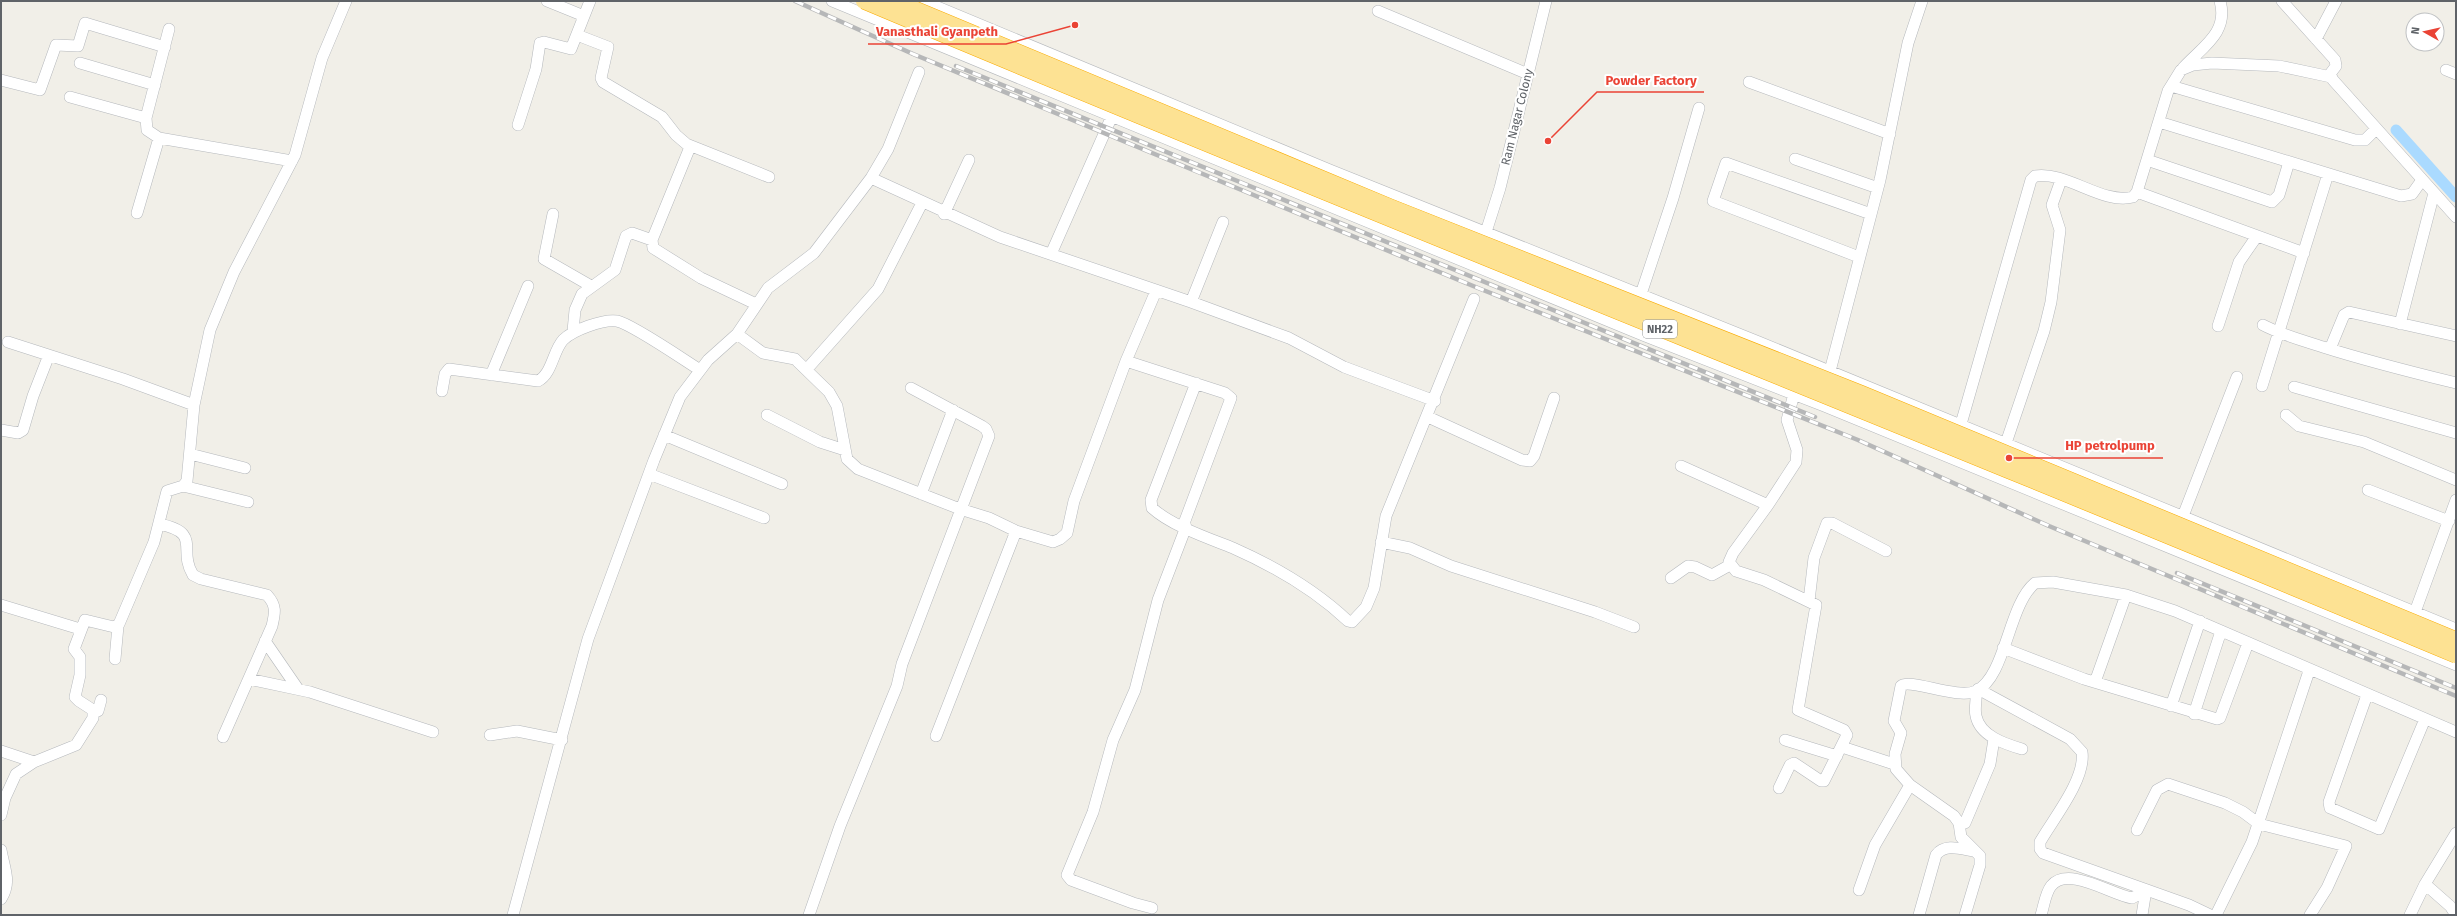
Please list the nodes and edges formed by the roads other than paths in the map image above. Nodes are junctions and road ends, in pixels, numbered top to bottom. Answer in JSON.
{"nodes":[{"id":1,"x":346,"y":1,"type":"edge"},
{"id":2,"x":547,"y":1,"type":"edge"},
{"id":3,"x":590,"y":1,"type":"edge"},
{"id":4,"x":832,"y":1,"type":"edge"},
{"id":5,"x":864,"y":1,"type":"edge"},
{"id":6,"x":895,"y":1,"type":"edge"},
{"id":7,"x":923,"y":1,"type":"edge"},
{"id":8,"x":1546,"y":1,"type":"edge"},
{"id":9,"x":1922,"y":1,"type":"edge"},
{"id":10,"x":2220,"y":1,"type":"edge"},
{"id":11,"x":2282,"y":1,"type":"edge"},
{"id":12,"x":2336,"y":1,"type":"edge"},
{"id":13,"x":947,"y":6,"type":"edge"},
{"id":14,"x":1378,"y":11,"type":"dead end"},
{"id":15,"x":584,"y":16,"type":"junction"},
{"id":16,"x":169,"y":29,"type":"dead end"},
{"id":17,"x":577,"y":35,"type":"junction"},
{"id":18,"x":1011,"y":38,"type":"junction"},
{"id":19,"x":2316,"y":39,"type":"junction"},
{"id":20,"x":165,"y":47,"type":"junction"},
{"id":21,"x":80,"y":64,"type":"dead end"},
{"id":22,"x":998,"y":70,"type":"junction"},
{"id":23,"x":2181,"y":70,"type":"junction"},
{"id":24,"x":919,"y":72,"type":"dead end"},
{"id":25,"x":2333,"y":72,"type":"junction"},
{"id":26,"x":1528,"y":74,"type":"junction"},
{"id":27,"x":1,"y":80,"type":"edge"},
{"id":28,"x":1749,"y":82,"type":"dead end"},
{"id":29,"x":155,"y":85,"type":"junction"},
{"id":30,"x":2171,"y":86,"type":"junction"},
{"id":31,"x":70,"y":97,"type":"dead end"},
{"id":32,"x":1699,"y":108,"type":"dead end"},
{"id":33,"x":1112,"y":116,"type":"junction"},
{"id":34,"x":146,"y":118,"type":"junction"},
{"id":35,"x":2158,"y":122,"type":"junction"},
{"id":36,"x":518,"y":125,"type":"dead end"},
{"id":37,"x":2376,"y":129,"type":"junction"},
{"id":38,"x":1890,"y":134,"type":"junction"},
{"id":39,"x":159,"y":138,"type":"junction"},
{"id":40,"x":689,"y":145,"type":"junction"},
{"id":41,"x":1795,"y":159,"type":"dead end"},
{"id":42,"x":969,"y":160,"type":"dead end"},
{"id":43,"x":2147,"y":160,"type":"junction"},
{"id":44,"x":292,"y":161,"type":"junction"},
{"id":45,"x":2289,"y":162,"type":"junction"},
{"id":46,"x":2328,"y":174,"type":"junction"},
{"id":47,"x":769,"y":177,"type":"dead end"},
{"id":48,"x":870,"y":178,"type":"junction"},
{"id":49,"x":2061,"y":180,"type":"junction"},
{"id":50,"x":2422,"y":180,"type":"junction"},
{"id":51,"x":1878,"y":188,"type":"junction"},
{"id":52,"x":2137,"y":192,"type":"junction"},
{"id":53,"x":2434,"y":193,"type":"junction"},
{"id":54,"x":922,"y":203,"type":"junction"},
{"id":55,"x":137,"y":213,"type":"dead end"},
{"id":56,"x":553,"y":214,"type":"dead end"},
{"id":57,"x":944,"y":214,"type":"junction"},
{"id":58,"x":1871,"y":214,"type":"junction"},
{"id":59,"x":2456,"y":217,"type":"edge"},
{"id":60,"x":1223,"y":222,"type":"dead end"},
{"id":61,"x":1486,"y":232,"type":"junction"},
{"id":62,"x":2257,"y":236,"type":"junction"},
{"id":63,"x":652,"y":240,"type":"junction"},
{"id":64,"x":2304,"y":253,"type":"junction"},
{"id":65,"x":1051,"y":254,"type":"junction"},
{"id":66,"x":1543,"y":255,"type":"junction"},
{"id":67,"x":1859,"y":257,"type":"junction"},
{"id":68,"x":528,"y":286,"type":"dead end"},
{"id":69,"x":591,"y":286,"type":"junction"},
{"id":70,"x":1528,"y":288,"type":"junction"},
{"id":71,"x":1156,"y":291,"type":"junction"},
{"id":72,"x":1641,"y":294,"type":"junction"},
{"id":73,"x":1474,"y":299,"type":"dead end"},
{"id":74,"x":1191,"y":302,"type":"junction"},
{"id":75,"x":756,"y":304,"type":"junction"},
{"id":76,"x":2400,"y":324,"type":"junction"},
{"id":77,"x":2263,"y":325,"type":"dead end"},
{"id":78,"x":2218,"y":326,"type":"dead end"},
{"id":79,"x":573,"y":331,"type":"junction"},
{"id":80,"x":737,"y":334,"type":"junction"},
{"id":81,"x":2279,"y":334,"type":"junction"},
{"id":82,"x":2456,"y":336,"type":"edge"},
{"id":83,"x":8,"y":342,"type":"dead end"},
{"id":84,"x":2330,"y":349,"type":"junction"},
{"id":85,"x":49,"y":355,"type":"junction"},
{"id":86,"x":1126,"y":361,"type":"junction"},
{"id":87,"x":807,"y":369,"type":"junction"},
{"id":88,"x":700,"y":370,"type":"junction"},
{"id":89,"x":1830,"y":370,"type":"junction"},
{"id":90,"x":491,"y":375,"type":"junction"},
{"id":91,"x":2237,"y":377,"type":"dead end"},
{"id":92,"x":1196,"y":383,"type":"junction"},
{"id":93,"x":2456,"y":383,"type":"edge"},
{"id":94,"x":2262,"y":386,"type":"dead end"},
{"id":95,"x":2294,"y":387,"type":"dead end"},
{"id":96,"x":911,"y":388,"type":"dead end"},
{"id":97,"x":442,"y":391,"type":"dead end"},
{"id":98,"x":1794,"y":394,"type":"junction"},
{"id":99,"x":1554,"y":398,"type":"dead end"},
{"id":100,"x":1435,"y":401,"type":"junction"},
{"id":101,"x":194,"y":405,"type":"junction"},
{"id":102,"x":953,"y":410,"type":"junction"},
{"id":103,"x":768,"y":415,"type":"dead end"},
{"id":104,"x":2286,"y":415,"type":"dead end"},
{"id":105,"x":1428,"y":417,"type":"junction"},
{"id":106,"x":1961,"y":424,"type":"junction"},
{"id":107,"x":1,"y":430,"type":"edge"},
{"id":108,"x":2456,"y":432,"type":"edge"},
{"id":109,"x":664,"y":435,"type":"junction"},
{"id":110,"x":2006,"y":443,"type":"junction"},
{"id":111,"x":2020,"y":448,"type":"junction"},
{"id":112,"x":845,"y":450,"type":"junction"},
{"id":113,"x":190,"y":454,"type":"junction"},
{"id":114,"x":1682,"y":466,"type":"dead end"},
{"id":115,"x":245,"y":468,"type":"dead end"},
{"id":116,"x":648,"y":474,"type":"junction"},
{"id":117,"x":2456,"y":480,"type":"edge"},
{"id":118,"x":2007,"y":481,"type":"junction"},
{"id":119,"x":782,"y":484,"type":"dead end"},
{"id":120,"x":183,"y":486,"type":"junction"},
{"id":121,"x":2368,"y":490,"type":"dead end"},
{"id":122,"x":921,"y":494,"type":"junction"},
{"id":123,"x":2456,"y":500,"type":"edge"},
{"id":124,"x":248,"y":502,"type":"dead end"},
{"id":125,"x":1768,"y":505,"type":"junction"},
{"id":126,"x":960,"y":509,"type":"junction"},
{"id":127,"x":2183,"y":516,"type":"junction"},
{"id":128,"x":764,"y":518,"type":"dead end"},
{"id":129,"x":2448,"y":521,"type":"junction"},
{"id":130,"x":160,"y":524,"type":"junction"},
{"id":131,"x":1184,"y":526,"type":"junction"},
{"id":132,"x":1016,"y":531,"type":"junction"},
{"id":133,"x":1381,"y":542,"type":"junction"},
{"id":134,"x":1886,"y":550,"type":"dead end"},
{"id":135,"x":1730,"y":565,"type":"junction"},
{"id":136,"x":1671,"y":578,"type":"dead end"},
{"id":137,"x":2126,"y":595,"type":"junction"},
{"id":138,"x":1809,"y":601,"type":"junction"},
{"id":139,"x":1,"y":605,"type":"edge"},
{"id":140,"x":2416,"y":612,"type":"junction"},
{"id":141,"x":2200,"y":621,"type":"junction"},
{"id":142,"x":118,"y":626,"type":"junction"},
{"id":143,"x":1634,"y":627,"type":"dead end"},
{"id":144,"x":80,"y":629,"type":"junction"},
{"id":145,"x":2456,"y":629,"type":"edge"},
{"id":146,"x":2222,"y":631,"type":"junction"},
{"id":147,"x":2456,"y":640,"type":"edge"},
{"id":148,"x":265,"y":641,"type":"junction"},
{"id":149,"x":2248,"y":643,"type":"junction"},
{"id":150,"x":2003,"y":648,"type":"junction"},
{"id":151,"x":2456,"y":654,"type":"edge"},
{"id":152,"x":115,"y":659,"type":"dead end"},
{"id":153,"x":2456,"y":665,"type":"edge"},
{"id":154,"x":2309,"y":671,"type":"junction"},
{"id":155,"x":249,"y":679,"type":"junction"},
{"id":156,"x":2095,"y":682,"type":"junction"},
{"id":157,"x":298,"y":689,"type":"junction"},
{"id":158,"x":1977,"y":690,"type":"junction"},
{"id":159,"x":2367,"y":695,"type":"junction"},
{"id":160,"x":101,"y":700,"type":"dead end"},
{"id":161,"x":2171,"y":706,"type":"junction"},
{"id":162,"x":94,"y":712,"type":"junction"},
{"id":163,"x":2194,"y":714,"type":"junction"},
{"id":164,"x":2425,"y":719,"type":"junction"},
{"id":165,"x":433,"y":732,"type":"dead end"},
{"id":166,"x":2456,"y":732,"type":"edge"},
{"id":167,"x":490,"y":735,"type":"dead end"},
{"id":168,"x":936,"y":736,"type":"dead end"},
{"id":169,"x":224,"y":737,"type":"dead end"},
{"id":170,"x":1994,"y":739,"type":"junction"},
{"id":171,"x":562,"y":740,"type":"junction"},
{"id":172,"x":1785,"y":740,"type":"dead end"},
{"id":173,"x":2022,"y":750,"type":"dead end"},
{"id":174,"x":1,"y":751,"type":"edge"},
{"id":175,"x":1839,"y":751,"type":"junction"},
{"id":176,"x":34,"y":762,"type":"junction"},
{"id":177,"x":1894,"y":764,"type":"junction"},
{"id":178,"x":1910,"y":784,"type":"junction"},
{"id":179,"x":1779,"y":788,"type":"dead end"},
{"id":180,"x":1,"y":815,"type":"edge"},
{"id":181,"x":1965,"y":823,"type":"dead end"},
{"id":182,"x":2259,"y":824,"type":"junction"},
{"id":183,"x":2137,"y":830,"type":"dead end"},
{"id":184,"x":2456,"y":833,"type":"edge"},
{"id":185,"x":1,"y":850,"type":"edge"},
{"id":186,"x":1976,"y":852,"type":"junction"},
{"id":187,"x":2425,"y":884,"type":"junction"},
{"id":188,"x":2144,"y":889,"type":"junction"},
{"id":189,"x":1859,"y":890,"type":"dead end"},
{"id":190,"x":1,"y":899,"type":"edge"},
{"id":191,"x":1152,"y":908,"type":"dead end"},
{"id":192,"x":2456,"y":913,"type":"edge"},
{"id":193,"x":513,"y":915,"type":"edge"},
{"id":194,"x":809,"y":915,"type":"edge"},
{"id":195,"x":1919,"y":915,"type":"edge"},
{"id":196,"x":1965,"y":915,"type":"edge"},
{"id":197,"x":2041,"y":915,"type":"edge"},
{"id":198,"x":2142,"y":915,"type":"edge"},
{"id":199,"x":2210,"y":915,"type":"edge"},
{"id":200,"x":2216,"y":915,"type":"edge"},
{"id":201,"x":2310,"y":915,"type":"edge"},
{"id":202,"x":2410,"y":915,"type":"edge"}],
"edges":[{"from":1,"to":44,"type":"street"},
{"from":2,"to":15,"type":"street"},
{"from":3,"to":15,"type":"street"},
{"from":4,"to":22,"type":"street"},
{"from":5,"to":151,"type":"highway","number":"NH22","bridge":true},
{"from":6,"to":147,"type":"highway","number":"NH22","bridge":true},
{"from":7,"to":13,"type":"street"},
{"from":8,"to":26,"type":"street","name":"Ram Nagar Colony"},
{"from":9,"to":38,"type":"street"},
{"from":10,"to":23,"type":"street"},
{"from":11,"to":19,"type":"street"},
{"from":12,"to":19,"type":"street"},
{"from":13,"to":18,"type":"street"},
{"from":14,"to":26,"type":"street"},
{"from":15,"to":17,"type":"street"},
{"from":16,"to":20,"type":"street"},
{"from":17,"to":36,"type":"street"},
{"from":17,"to":40,"type":"street"},
{"from":18,"to":22,"type":"street"},
{"from":18,"to":61,"type":"street"},
{"from":19,"to":25,"type":"street"},
{"from":20,"to":27,"type":"street"},
{"from":20,"to":29,"type":"street"},
{"from":21,"to":29,"type":"street"},
{"from":22,"to":33,"type":"street"},
{"from":23,"to":25,"type":"street"},
{"from":23,"to":30,"type":"street"},
{"from":24,"to":48,"type":"street"},
{"from":25,"to":37,"type":"street"},
{"from":26,"to":61,"type":"street","name":"Ram Nagar Colony"},
{"from":28,"to":38,"type":"street"},
{"from":29,"to":34,"type":"street"},
{"from":30,"to":35,"type":"street"},
{"from":30,"to":37,"type":"street"},
{"from":31,"to":34,"type":"street"},
{"from":32,"to":72,"type":"street"},
{"from":33,"to":65,"type":"street"},
{"from":33,"to":70,"type":"street"},
{"from":34,"to":39,"type":"street"},
{"from":35,"to":43,"type":"street"},
{"from":35,"to":45,"type":"street"},
{"from":37,"to":50,"type":"street"},
{"from":38,"to":51,"type":"street"},
{"from":39,"to":44,"type":"street"},
{"from":39,"to":55,"type":"street"},
{"from":40,"to":47,"type":"street"},
{"from":40,"to":63,"type":"street"},
{"from":41,"to":51,"type":"street"},
{"from":42,"to":57,"type":"street"},
{"from":43,"to":45,"type":"street"},
{"from":43,"to":52,"type":"street"},
{"from":44,"to":101,"type":"street"},
{"from":45,"to":46,"type":"street"},
{"from":46,"to":50,"type":"street"},
{"from":46,"to":64,"type":"street"},
{"from":48,"to":54,"type":"street"},
{"from":48,"to":75,"type":"street"},
{"from":49,"to":52,"type":"street"},
{"from":49,"to":106,"type":"street"},
{"from":49,"to":110,"type":"street"},
{"from":50,"to":53,"type":"street"},
{"from":51,"to":58,"type":"street"},
{"from":52,"to":62,"type":"street"},
{"from":53,"to":59,"type":"street"},
{"from":53,"to":76,"type":"street"},
{"from":54,"to":57,"type":"street"},
{"from":54,"to":87,"type":"street"},
{"from":56,"to":69,"type":"street"},
{"from":57,"to":65,"type":"street"},
{"from":58,"to":67,"type":"street"},
{"from":58,"to":67,"type":"street"},
{"from":60,"to":74,"type":"street"},
{"from":61,"to":66,"type":"street"},
{"from":62,"to":64,"type":"street"},
{"from":62,"to":78,"type":"street"},
{"from":63,"to":69,"type":"street"},
{"from":63,"to":75,"type":"street"},
{"from":64,"to":81,"type":"street"},
{"from":65,"to":71,"type":"street"},
{"from":66,"to":70,"type":"street"},
{"from":66,"to":72,"type":"street"},
{"from":67,"to":89,"type":"street"},
{"from":68,"to":90,"type":"street"},
{"from":69,"to":79,"type":"street"},
{"from":70,"to":98,"type":"street"},
{"from":71,"to":74,"type":"street"},
{"from":71,"to":86,"type":"street"},
{"from":72,"to":89,"type":"street"},
{"from":73,"to":100,"type":"street"},
{"from":74,"to":100,"type":"street"},
{"from":75,"to":80,"type":"street"},
{"from":76,"to":82,"type":"street"},
{"from":76,"to":84,"type":"street"},
{"from":77,"to":81,"type":"street"},
{"from":79,"to":88,"type":"street"},
{"from":79,"to":90,"type":"street"},
{"from":80,"to":87,"type":"street"},
{"from":80,"to":88,"type":"street"},
{"from":81,"to":84,"type":"street"},
{"from":81,"to":94,"type":"street"},
{"from":83,"to":85,"type":"street"},
{"from":84,"to":93,"type":"street"},
{"from":85,"to":101,"type":"street"},
{"from":85,"to":107,"type":"street"},
{"from":86,"to":92,"type":"street"},
{"from":86,"to":132,"type":"street"},
{"from":87,"to":112,"type":"street"},
{"from":88,"to":109,"type":"street"},
{"from":89,"to":106,"type":"street"},
{"from":90,"to":97,"type":"street"},
{"from":91,"to":127,"type":"street"},
{"from":92,"to":131,"type":"street"},
{"from":92,"to":131,"type":"street"},
{"from":95,"to":108,"type":"street"},
{"from":96,"to":102,"type":"street"},
{"from":98,"to":118,"type":"street"},
{"from":98,"to":125,"type":"street"},
{"from":99,"to":105,"type":"street"},
{"from":100,"to":105,"type":"street"},
{"from":101,"to":113,"type":"street"},
{"from":102,"to":122,"type":"street"},
{"from":102,"to":126,"type":"street"},
{"from":103,"to":112,"type":"street"},
{"from":104,"to":117,"type":"street"},
{"from":105,"to":133,"type":"street"},
{"from":106,"to":110,"type":"street"},
{"from":109,"to":116,"type":"street"},
{"from":109,"to":119,"type":"street"},
{"from":110,"to":111,"type":"street"},
{"from":111,"to":118,"type":"street"},
{"from":111,"to":127,"type":"street"},
{"from":112,"to":122,"type":"street"},
{"from":113,"to":115,"type":"street"},
{"from":113,"to":120,"type":"street"},
{"from":114,"to":125,"type":"street"},
{"from":116,"to":128,"type":"street"},
{"from":116,"to":171,"type":"street"},
{"from":118,"to":153,"type":"street"},
{"from":120,"to":124,"type":"street"},
{"from":120,"to":130,"type":"street"},
{"from":121,"to":129,"type":"street"},
{"from":122,"to":126,"type":"street"},
{"from":123,"to":129,"type":"street"},
{"from":125,"to":135,"type":"street"},
{"from":126,"to":132,"type":"street"},
{"from":126,"to":194,"type":"street"},
{"from":127,"to":140,"type":"street"},
{"from":129,"to":140,"type":"street"},
{"from":130,"to":142,"type":"street"},
{"from":130,"to":148,"type":"street"},
{"from":131,"to":133,"type":"street"},
{"from":131,"to":191,"type":"street"},
{"from":132,"to":168,"type":"street"},
{"from":133,"to":143,"type":"street"},
{"from":134,"to":138,"type":"street"},
{"from":135,"to":136,"type":"street"},
{"from":135,"to":138,"type":"street"},
{"from":137,"to":141,"type":"street"},
{"from":137,"to":150,"type":"street"},
{"from":137,"to":156,"type":"street"},
{"from":138,"to":175,"type":"street"},
{"from":139,"to":144,"type":"street"},
{"from":140,"to":145,"type":"street"},
{"from":141,"to":146,"type":"street"},
{"from":141,"to":161,"type":"street"},
{"from":142,"to":144,"type":"street"},
{"from":142,"to":152,"type":"street"},
{"from":144,"to":162,"type":"street"},
{"from":146,"to":149,"type":"street"},
{"from":146,"to":163,"type":"street"},
{"from":148,"to":155,"type":"street"},
{"from":148,"to":157,"type":"street"},
{"from":149,"to":154,"type":"street"},
{"from":149,"to":163,"type":"street"},
{"from":150,"to":156,"type":"street"},
{"from":150,"to":158,"type":"street"},
{"from":154,"to":159,"type":"street"},
{"from":154,"to":182,"type":"street"},
{"from":155,"to":157,"type":"street"},
{"from":155,"to":169,"type":"street"},
{"from":156,"to":161,"type":"street"},
{"from":157,"to":165,"type":"street"},
{"from":158,"to":170,"type":"street"},
{"from":158,"to":177,"type":"street"},
{"from":158,"to":188,"type":"street"},
{"from":159,"to":164,"type":"street"},
{"from":159,"to":164,"type":"street"},
{"from":160,"to":162,"type":"street"},
{"from":161,"to":163,"type":"street"},
{"from":162,"to":176,"type":"street"},
{"from":164,"to":166,"type":"street"},
{"from":167,"to":171,"type":"street"},
{"from":170,"to":173,"type":"street"},
{"from":170,"to":181,"type":"street"},
{"from":171,"to":193,"type":"street"},
{"from":172,"to":175,"type":"street"},
{"from":174,"to":176,"type":"street"},
{"from":175,"to":177,"type":"street"},
{"from":175,"to":179,"type":"street"},
{"from":176,"to":180,"type":"street"},
{"from":177,"to":178,"type":"street"},
{"from":178,"to":186,"type":"street"},
{"from":178,"to":189,"type":"street"},
{"from":182,"to":183,"type":"street"},
{"from":182,"to":200,"type":"street"},
{"from":182,"to":201,"type":"street"},
{"from":184,"to":187,"type":"street"},
{"from":185,"to":190,"type":"street"},
{"from":186,"to":195,"type":"street"},
{"from":186,"to":196,"type":"street"},
{"from":187,"to":192,"type":"street"},
{"from":187,"to":202,"type":"street"},
{"from":188,"to":197,"type":"street"},
{"from":188,"to":198,"type":"street"},
{"from":188,"to":199,"type":"street"}]}
